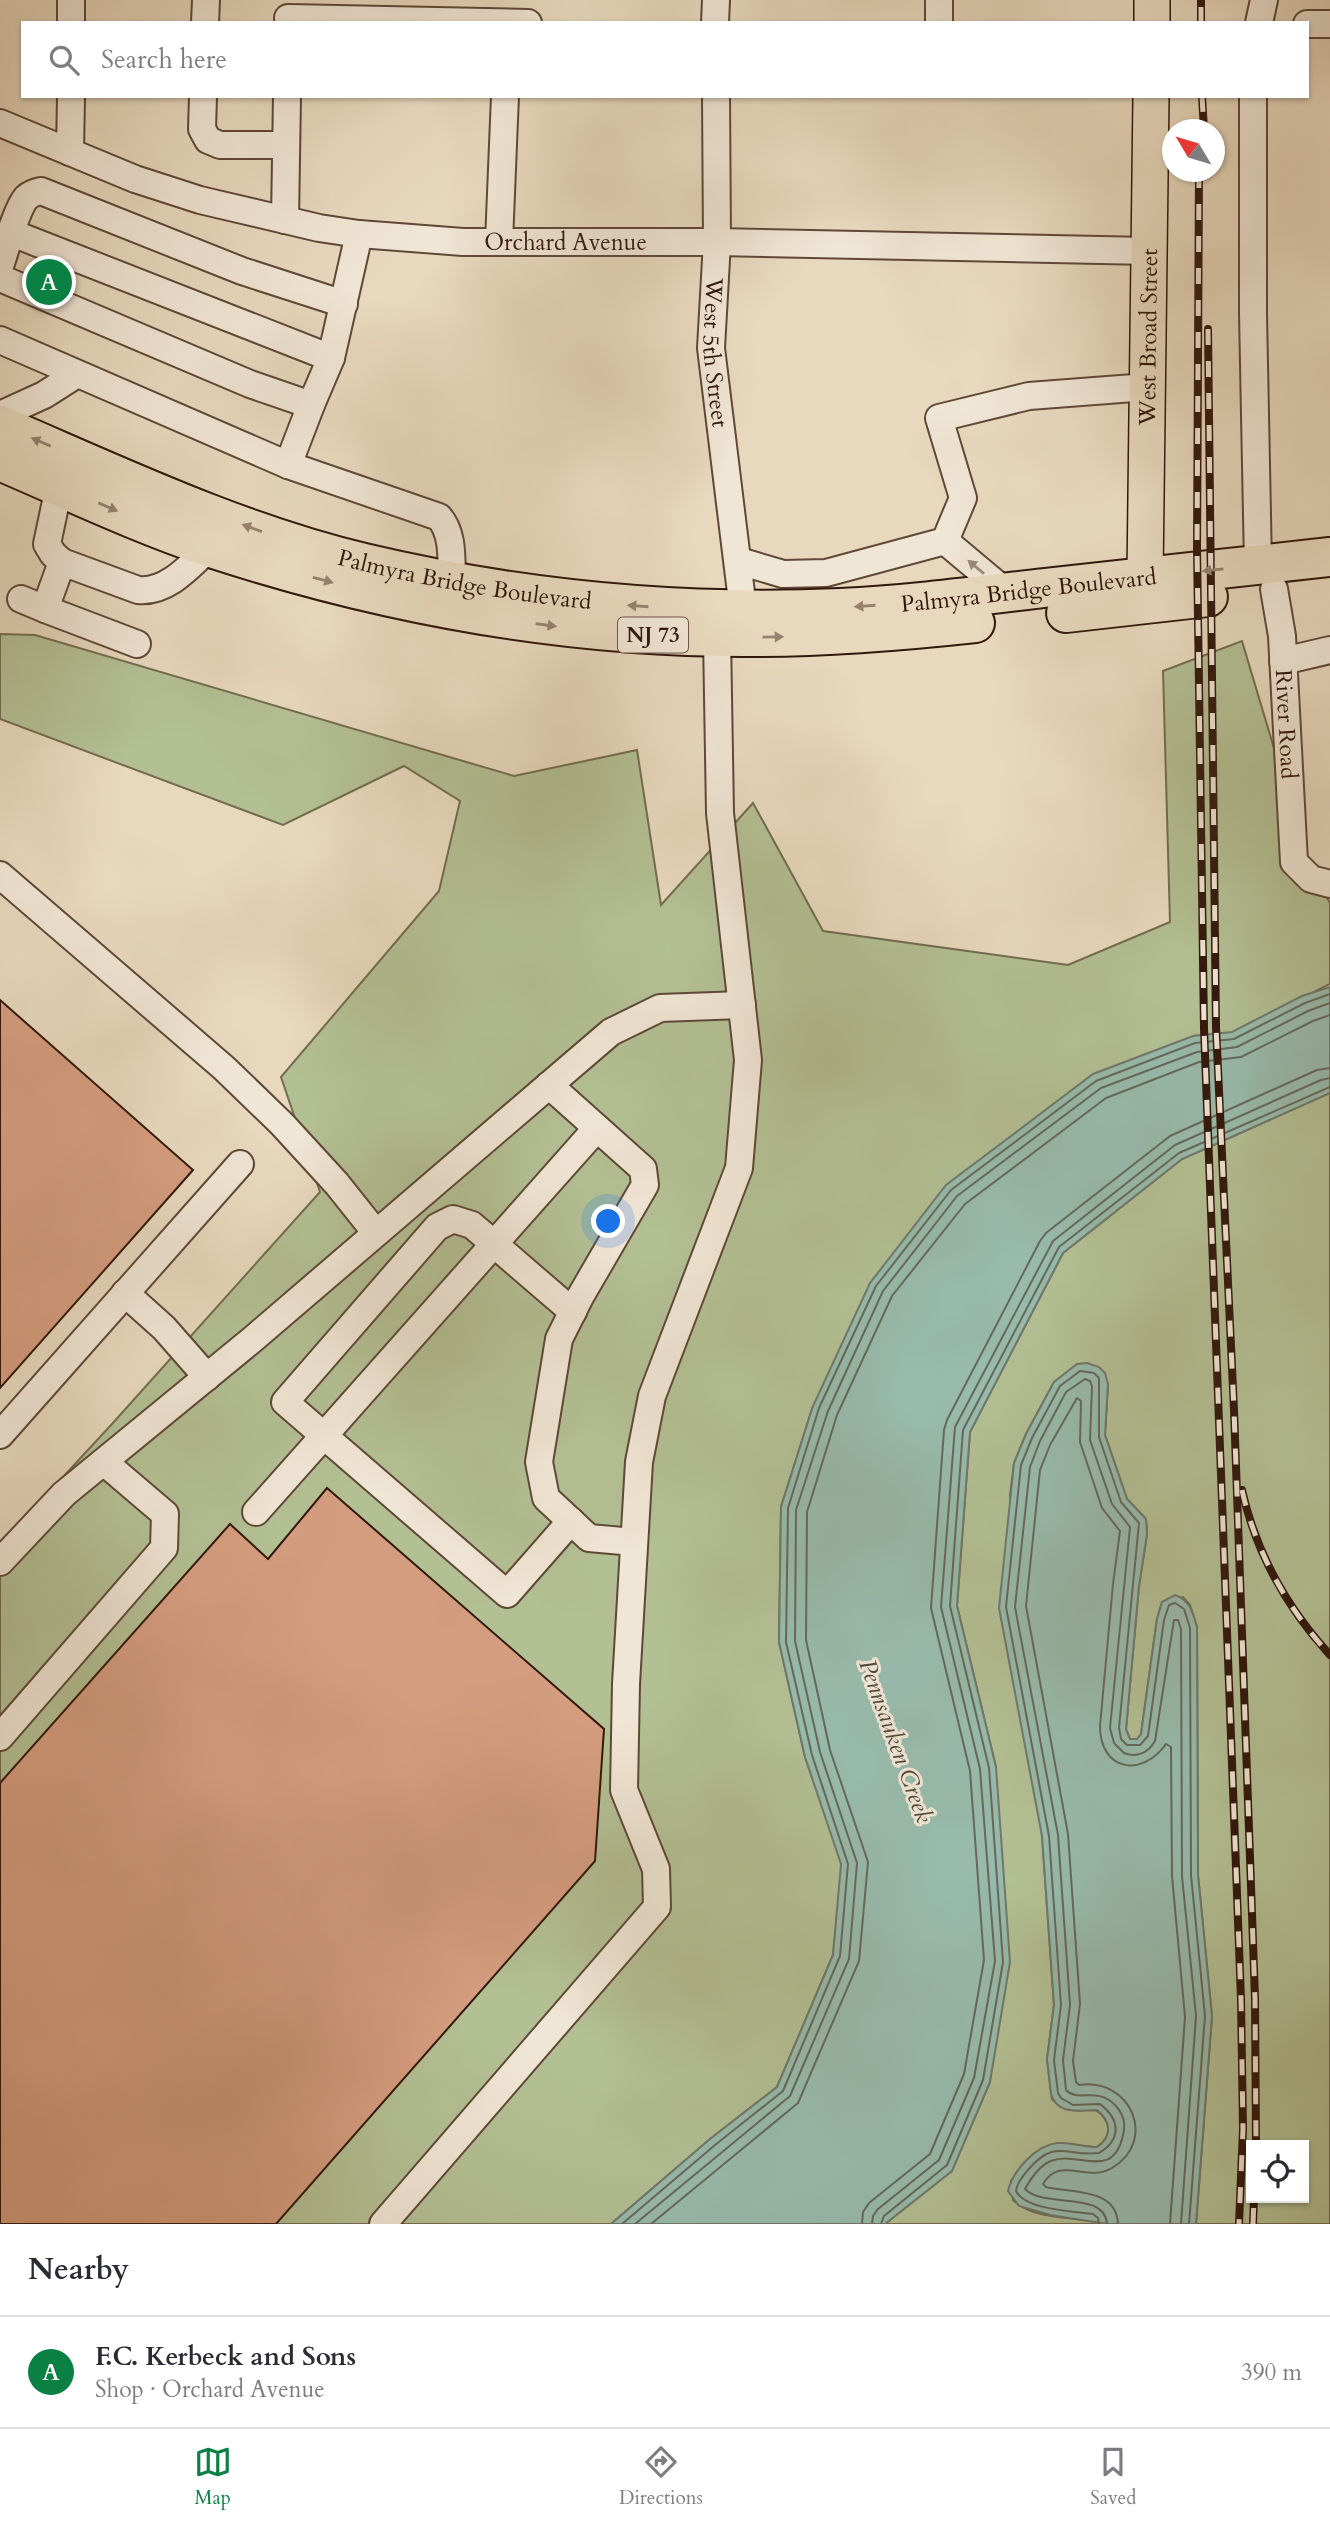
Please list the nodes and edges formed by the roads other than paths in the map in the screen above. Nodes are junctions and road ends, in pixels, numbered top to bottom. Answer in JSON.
{"nodes":[{"id":1,"x":71,"y":0,"type":"edge"},
{"id":2,"x":205,"y":0,"type":"edge"},
{"id":3,"x":716,"y":0,"type":"edge"},
{"id":4,"x":939,"y":0,"type":"edge"},
{"id":5,"x":1152,"y":0,"type":"edge"},
{"id":6,"x":1264,"y":0,"type":"edge"},
{"id":7,"x":288,"y":13,"type":"edge"},
{"id":8,"x":501,"y":17,"type":"edge"},
{"id":9,"x":71,"y":21,"type":"edge"},
{"id":10,"x":205,"y":21,"type":"edge"},
{"id":11,"x":519,"y":21,"type":"edge"},
{"id":12,"x":715,"y":21,"type":"edge"},
{"id":13,"x":939,"y":21,"type":"edge"},
{"id":14,"x":1152,"y":21,"type":"edge"},
{"id":15,"x":1259,"y":21,"type":"edge"},
{"id":16,"x":1309,"y":24,"type":"edge"},
{"id":17,"x":1330,"y":24,"type":"edge"},
{"id":18,"x":71,"y":98,"type":"edge"},
{"id":19,"x":203,"y":98,"type":"edge"},
{"id":20,"x":287,"y":98,"type":"edge"},
{"id":21,"x":505,"y":98,"type":"edge"},
{"id":22,"x":716,"y":98,"type":"edge"},
{"id":23,"x":1151,"y":98,"type":"edge"},
{"id":24,"x":1253,"y":98,"type":"edge"},
{"id":25,"x":0,"y":123,"type":"edge"},
{"id":26,"x":286,"y":145,"type":"junction"},
{"id":27,"x":70,"y":152,"type":"junction"},
{"id":28,"x":285,"y":220,"type":"junction"},
{"id":29,"x":12,"y":233,"type":"junction"},
{"id":30,"x":359,"y":234,"type":"junction"},
{"id":31,"x":499,"y":242,"type":"junction"},
{"id":32,"x":717,"y":243,"type":"junction"},
{"id":33,"x":1149,"y":251,"type":"junction"},
{"id":34,"x":0,"y":266,"type":"edge"},
{"id":35,"x":0,"y":278,"type":"edge"},
{"id":36,"x":344,"y":304,"type":"junction"},
{"id":37,"x":0,"y":340,"type":"edge"},
{"id":38,"x":331,"y":358,"type":"junction"},
{"id":39,"x":77,"y":374,"type":"junction"},
{"id":40,"x":1147,"y":387,"type":"junction"},
{"id":41,"x":311,"y":405,"type":"junction"},
{"id":42,"x":0,"y":415,"type":"edge"},
{"id":43,"x":0,"y":425,"type":"edge"},
{"id":44,"x":288,"y":465,"type":"junction"},
{"id":45,"x":6,"y":469,"type":"edge"},
{"id":46,"x":59,"y":487,"type":"junction"},
{"id":47,"x":945,"y":541,"type":"junction"},
{"id":48,"x":210,"y":548,"type":"junction"},
{"id":49,"x":1330,"y":557,"type":"edge"},
{"id":50,"x":739,"y":561,"type":"junction"},
{"id":51,"x":62,"y":562,"type":"junction"},
{"id":52,"x":814,"y":573,"type":"junction"},
{"id":53,"x":1145,"y":577,"type":"junction"},
{"id":54,"x":1266,"y":577,"type":"junction"},
{"id":55,"x":452,"y":581,"type":"junction"},
{"id":56,"x":1330,"y":584,"type":"edge"},
{"id":57,"x":1007,"y":593,"type":"junction"},
{"id":58,"x":799,"y":608,"type":"junction"},
{"id":59,"x":743,"y":609,"type":"junction"},
{"id":60,"x":717,"y":637,"type":"junction"},
{"id":61,"x":137,"y":644,"type":"dead end"},
{"id":62,"x":1330,"y":650,"type":"edge"},
{"id":63,"x":1283,"y":661,"type":"junction"},
{"id":64,"x":0,"y":875,"type":"edge"},
{"id":65,"x":1330,"y":884,"type":"edge"},
{"id":66,"x":742,"y":1005,"type":"junction"},
{"id":67,"x":549,"y":1085,"type":"junction"},
{"id":68,"x":597,"y":1128,"type":"junction"},
{"id":69,"x":240,"y":1164,"type":"dead end"},
{"id":70,"x":376,"y":1233,"type":"junction"},
{"id":71,"x":494,"y":1244,"type":"junction"},
{"id":72,"x":125,"y":1293,"type":"junction"},
{"id":73,"x":573,"y":1312,"type":"junction"},
{"id":74,"x":207,"y":1377,"type":"junction"},
{"id":75,"x":0,"y":1435,"type":"edge"},
{"id":76,"x":324,"y":1437,"type":"junction"},
{"id":77,"x":104,"y":1462,"type":"junction"},
{"id":78,"x":256,"y":1512,"type":"dead end"},
{"id":79,"x":571,"y":1521,"type":"junction"},
{"id":80,"x":634,"y":1542,"type":"junction"},
{"id":81,"x":0,"y":1562,"type":"edge"},
{"id":82,"x":0,"y":1737,"type":"edge"},
{"id":83,"x":383,"y":2224,"type":"edge"}],
"edges":[{"from":1,"to":9,"type":"street"},
{"from":2,"to":10,"type":"street"},
{"from":3,"to":12,"type":"street"},
{"from":4,"to":13,"type":"street"},
{"from":5,"to":14,"type":"main road"},
{"from":6,"to":15,"type":"street"},
{"from":7,"to":8,"type":"street"},
{"from":8,"to":11,"type":"street"},
{"from":16,"to":17,"type":"street"},
{"from":18,"to":27,"type":"street"},
{"from":19,"to":26,"type":"street"},
{"from":20,"to":26,"type":"street"},
{"from":21,"to":31,"type":"street"},
{"from":22,"to":32,"type":"street","name":"West 5th Street"},
{"from":23,"to":33,"type":"main road","name":"West Broad Street"},
{"from":24,"to":54,"type":"street"},
{"from":25,"to":27,"type":"street","name":"Orchard Avenue"},
{"from":26,"to":28,"type":"street"},
{"from":27,"to":28,"type":"street","name":"Orchard Avenue"},
{"from":28,"to":30,"type":"street","name":"Orchard Avenue"},
{"from":29,"to":34,"type":"street"},
{"from":29,"to":36,"type":"street"},
{"from":29,"to":38,"type":"street"},
{"from":30,"to":31,"type":"street","name":"Orchard Avenue"},
{"from":30,"to":36,"type":"street"},
{"from":31,"to":32,"type":"street","name":"Orchard Avenue"},
{"from":32,"to":33,"type":"street","name":"Orchard Avenue"},
{"from":32,"to":50,"type":"street","name":"West 5th Street"},
{"from":33,"to":40,"type":"main road","name":"West Broad Street"},
{"from":35,"to":41,"type":"street"},
{"from":36,"to":38,"type":"street"},
{"from":37,"to":39,"type":"street"},
{"from":38,"to":41,"type":"street"},
{"from":39,"to":42,"type":"street"},
{"from":39,"to":44,"type":"street"},
{"from":40,"to":47,"type":"street"},
{"from":40,"to":53,"type":"main road","name":"West Broad Street"},
{"from":41,"to":44,"type":"street"},
{"from":55,"to":43,"type":"highway","name":"Palmyra Bridge Boulevard","number":"NJ 73","one_way":true},
{"from":44,"to":55,"type":"street"},
{"from":45,"to":46,"type":"highway","name":"Palmyra Bridge Boulevard","number":"NJ 73"},
{"from":46,"to":48,"type":"highway","name":"Palmyra Bridge Boulevard","number":"NJ 73","one_way":true},
{"from":46,"to":51,"type":"street"},
{"from":47,"to":52,"type":"street"},
{"from":57,"to":47,"type":"street","one_way":true},
{"from":48,"to":51,"type":"street"},
{"from":48,"to":60,"type":"highway","name":"Palmyra Bridge Boulevard","number":"NJ 73","one_way":true},
{"from":49,"to":54,"type":"highway","name":"Palmyra Bridge Boulevard","number":"NJ 73"},
{"from":50,"to":52,"type":"street"},
{"from":50,"to":59,"type":"street","name":"West 5th Street"},
{"from":51,"to":61,"type":"street"},
{"from":52,"to":58,"type":"street"},
{"from":54,"to":53,"type":"highway","name":"Palmyra Bridge Boulevard","number":"NJ 73","one_way":true},
{"from":53,"to":57,"type":"highway","name":"Palmyra Bridge Boulevard","number":"NJ 73"},
{"from":54,"to":56,"type":"highway","name":"Palmyra Bridge Boulevard","number":"NJ 73"},
{"from":60,"to":54,"type":"highway","name":"Palmyra Bridge Boulevard","number":"NJ 73","one_way":true},
{"from":54,"to":63,"type":"street","name":"River Road"},
{"from":59,"to":55,"type":"highway","name":"Palmyra Bridge Boulevard","number":"NJ 73","one_way":true},
{"from":57,"to":58,"type":"highway","name":"Palmyra Bridge Boulevard","number":"NJ 73","one_way":true},
{"from":58,"to":59,"type":"highway","name":"Palmyra Bridge Boulevard","number":"NJ 73"},
{"from":60,"to":66,"type":"street"},
{"from":62,"to":63,"type":"street"},
{"from":63,"to":65,"type":"street","name":"River Road"},
{"from":64,"to":70,"type":"street"},
{"from":66,"to":67,"type":"street"},
{"from":66,"to":80,"type":"street"},
{"from":67,"to":68,"type":"street"},
{"from":67,"to":70,"type":"street"},
{"from":68,"to":71,"type":"street"},
{"from":68,"to":73,"type":"street"},
{"from":69,"to":72,"type":"street"},
{"from":70,"to":74,"type":"street"},
{"from":71,"to":73,"type":"street"},
{"from":71,"to":76,"type":"street"},
{"from":71,"to":76,"type":"street"},
{"from":72,"to":74,"type":"street"},
{"from":72,"to":75,"type":"street"},
{"from":73,"to":79,"type":"street"},
{"from":74,"to":77,"type":"street"},
{"from":76,"to":78,"type":"street"},
{"from":76,"to":79,"type":"street"},
{"from":77,"to":81,"type":"street"},
{"from":77,"to":82,"type":"street"},
{"from":79,"to":80,"type":"street"},
{"from":80,"to":83,"type":"street"}]}
